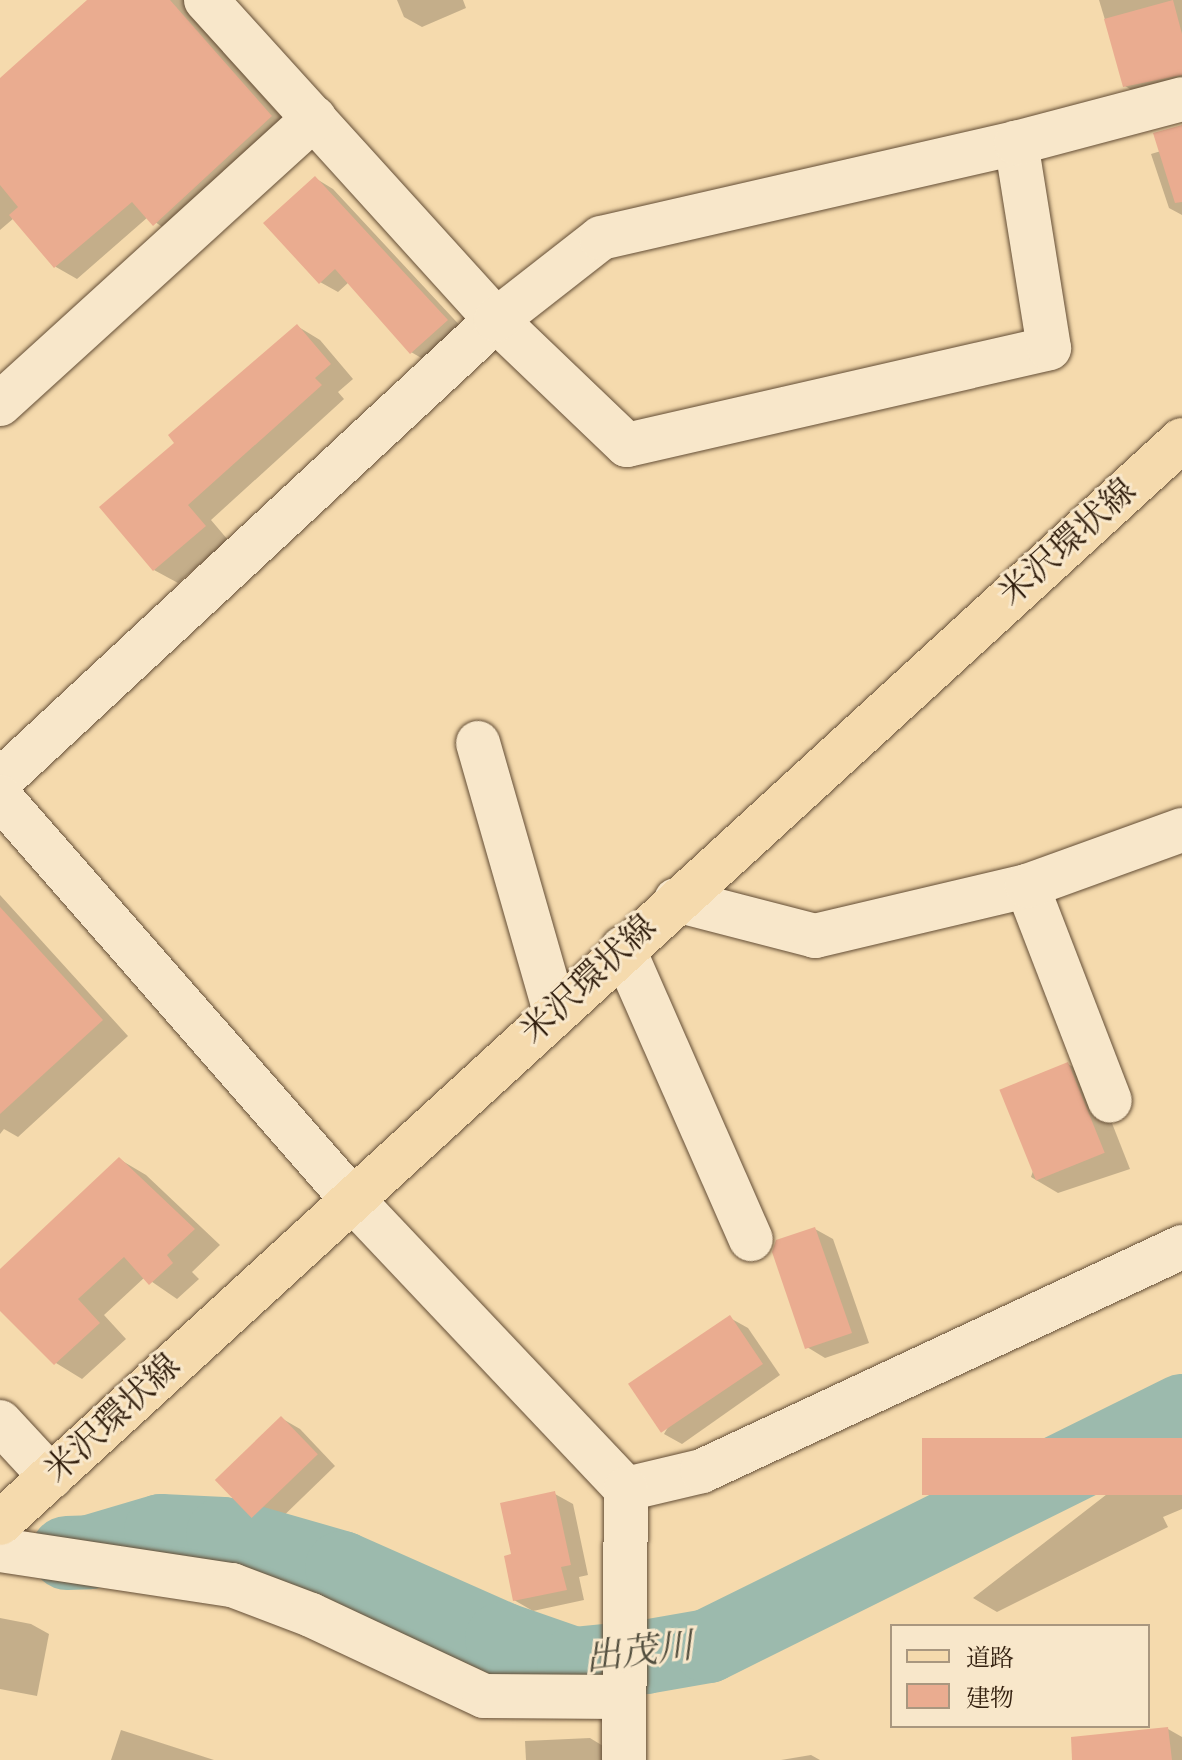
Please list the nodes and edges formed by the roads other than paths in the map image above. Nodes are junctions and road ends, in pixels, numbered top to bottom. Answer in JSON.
{"nodes":[{"id":1,"x":206,"y":0,"type":"edge"},
{"id":2,"x":1182,"y":99,"type":"edge"},
{"id":3,"x":314,"y":118,"type":"junction"},
{"id":4,"x":1016,"y":143,"type":"junction"},
{"id":5,"x":496,"y":320,"type":"junction"},
{"id":6,"x":0,"y":404,"type":"edge"},
{"id":7,"x":1182,"y":440,"type":"edge"},
{"id":8,"x":478,"y":743,"type":"dead end"},
{"id":9,"x":0,"y":781,"type":"edge"},
{"id":10,"x":0,"y":797,"type":"edge"},
{"id":11,"x":1182,"y":830,"type":"edge"},
{"id":12,"x":1027,"y":886,"type":"junction"},
{"id":13,"x":676,"y":900,"type":"junction"},
{"id":14,"x":623,"y":948,"type":"junction"},
{"id":15,"x":555,"y":1011,"type":"junction"},
{"id":16,"x":1110,"y":1101,"type":"dead end"},
{"id":17,"x":351,"y":1198,"type":"junction"},
{"id":18,"x":751,"y":1239,"type":"dead end"},
{"id":19,"x":1182,"y":1247,"type":"edge"},
{"id":20,"x":0,"y":1422,"type":"edge"},
{"id":21,"x":51,"y":1477,"type":"junction"},
{"id":22,"x":626,"y":1489,"type":"junction"},
{"id":23,"x":0,"y":1523,"type":"edge"},
{"id":24,"x":0,"y":1550,"type":"edge"},
{"id":25,"x":621,"y":1697,"type":"junction"},
{"id":26,"x":624,"y":1760,"type":"edge"}],
"edges":[{"from":1,"to":3,"type":"street"},
{"from":2,"to":4,"type":"street"},
{"from":3,"to":5,"type":"street"},
{"from":3,"to":6,"type":"street"},
{"from":4,"to":5,"type":"street"},
{"from":4,"to":5,"type":"street"},
{"from":5,"to":9,"type":"street"},
{"from":7,"to":13,"type":"main road","name":"米沢環状線"},
{"from":8,"to":15,"type":"street"},
{"from":10,"to":17,"type":"street"},
{"from":11,"to":12,"type":"street"},
{"from":12,"to":13,"type":"street"},
{"from":12,"to":16,"type":"street"},
{"from":13,"to":14,"type":"main road","name":"米沢環状線"},
{"from":14,"to":15,"type":"main road","name":"米沢環状線"},
{"from":14,"to":18,"type":"street"},
{"from":15,"to":17,"type":"main road","name":"米沢環状線"},
{"from":17,"to":21,"type":"main road","name":"米沢環状線"},
{"from":17,"to":22,"type":"street"},
{"from":19,"to":22,"type":"street"},
{"from":20,"to":21,"type":"street"},
{"from":21,"to":23,"type":"main road","name":"米沢環状線"},
{"from":22,"to":25,"type":"street"},
{"from":24,"to":25,"type":"street"},
{"from":25,"to":26,"type":"street"}]}
